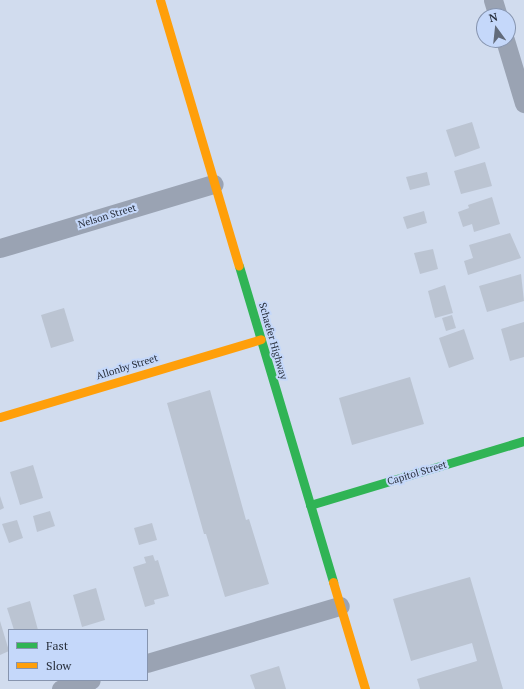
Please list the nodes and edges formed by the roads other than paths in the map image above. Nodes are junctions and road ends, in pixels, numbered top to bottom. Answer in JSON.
{"nodes":[{"id":1,"x":160,"y":0,"type":"edge"},
{"id":2,"x":507,"y":48,"type":"edge"},
{"id":3,"x":524,"y":103,"type":"edge"},
{"id":4,"x":214,"y":184,"type":"junction"},
{"id":5,"x":0,"y":248,"type":"edge"},
{"id":6,"x":261,"y":339,"type":"junction"},
{"id":7,"x":0,"y":417,"type":"edge"},
{"id":8,"x":524,"y":441,"type":"edge"},
{"id":9,"x":310,"y":505,"type":"junction"},
{"id":10,"x":340,"y":606,"type":"junction"},
{"id":11,"x":148,"y":663,"type":"edge"},
{"id":12,"x":88,"y":681,"type":"edge"},
{"id":13,"x":61,"y":689,"type":"edge"},
{"id":14,"x":365,"y":689,"type":"edge"}],
"edges":[{"from":1,"to":4,"type":"street","name":"Schaefer Highway"},
{"from":2,"to":3,"type":"street"},
{"from":4,"to":5,"type":"street","name":"Nelson Street"},
{"from":4,"to":6,"type":"street","name":"Schaefer Highway"},
{"from":6,"to":7,"type":"street","name":"Allonby Street"},
{"from":6,"to":9,"type":"street","name":"Schaefer Highway"},
{"from":8,"to":9,"type":"street","name":"Capitol Street"},
{"from":9,"to":10,"type":"street","name":"Schaefer Highway"},
{"from":10,"to":11,"type":"street"},
{"from":10,"to":14,"type":"street","name":"Schaefer Highway"},
{"from":12,"to":13,"type":"street"}]}
